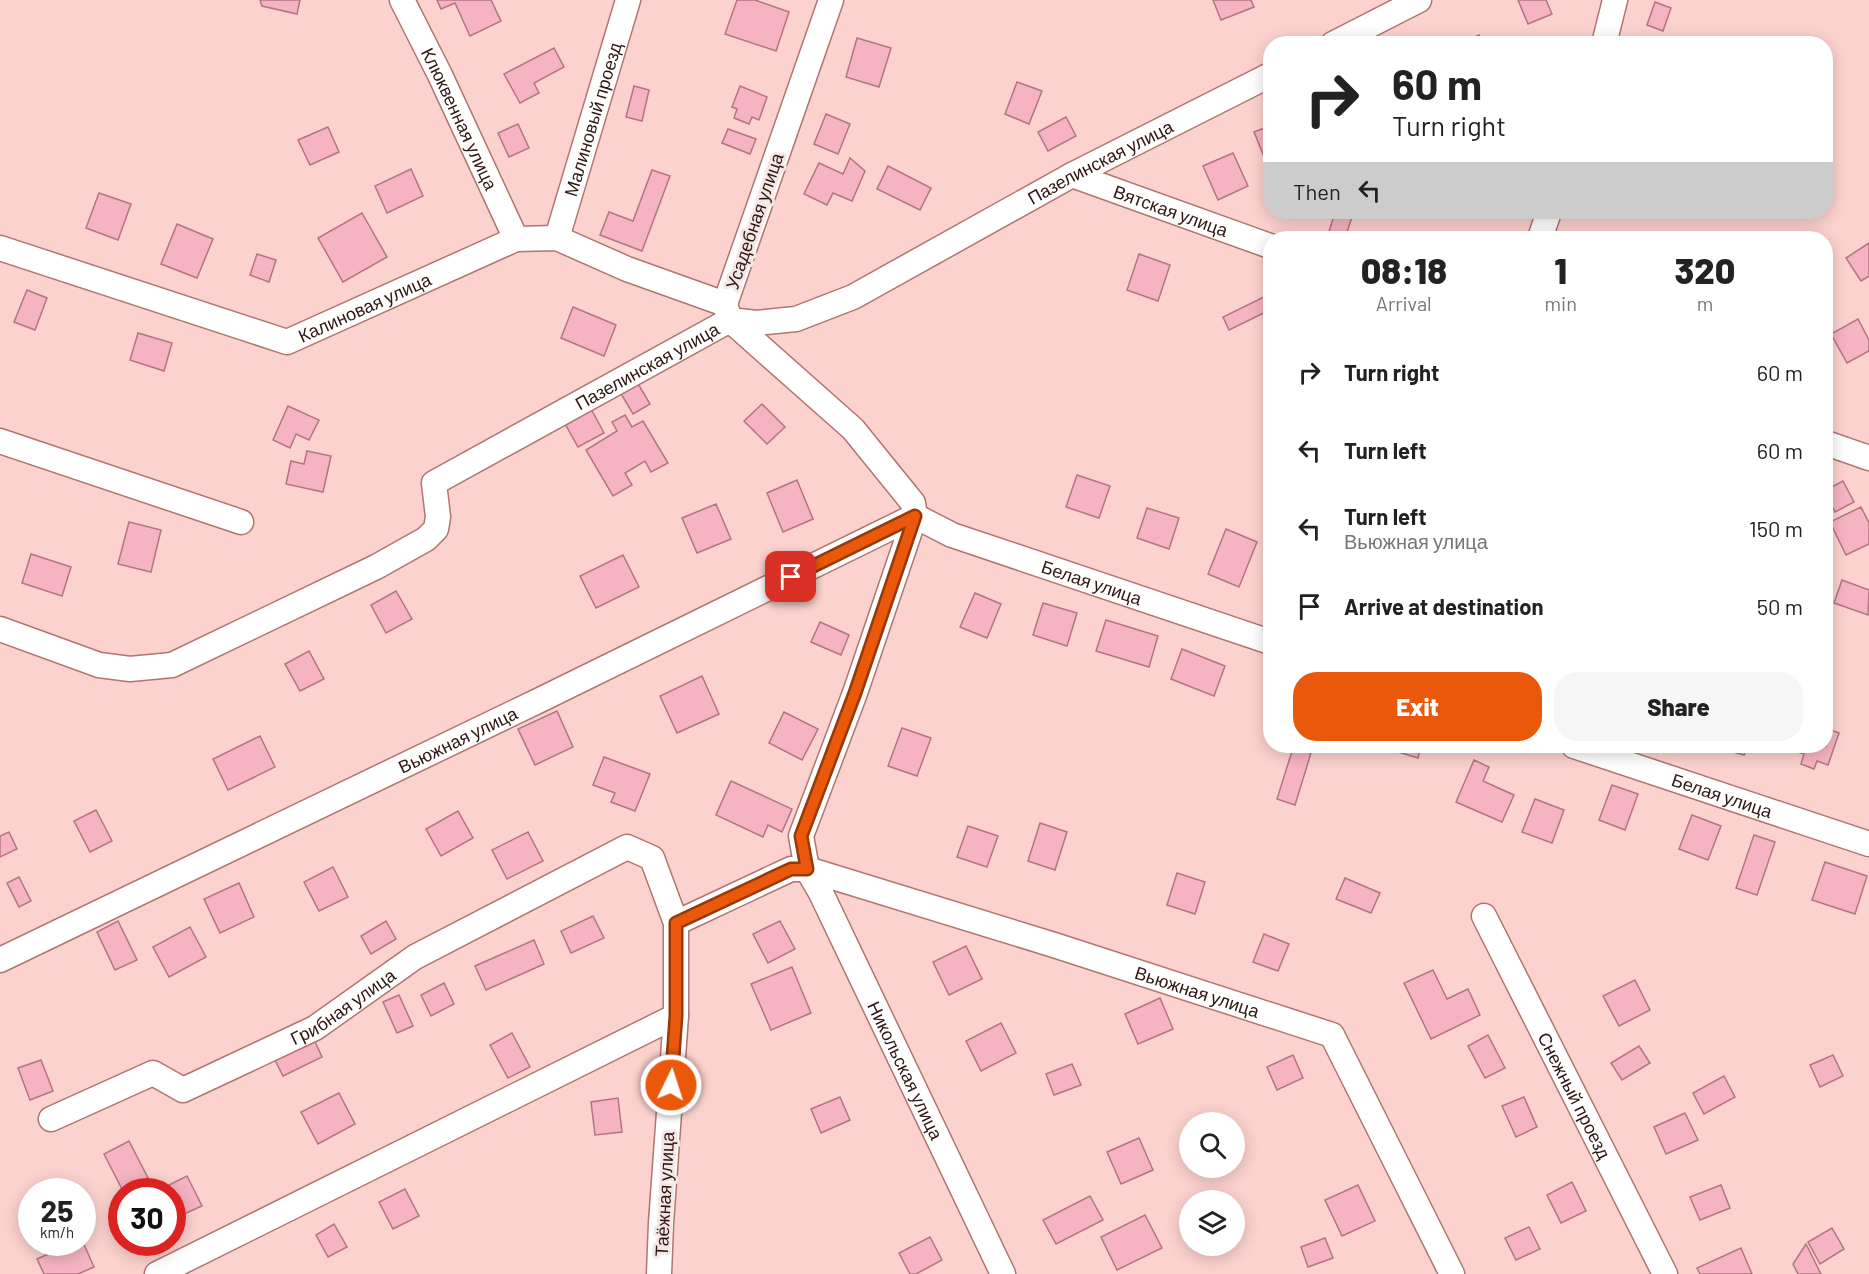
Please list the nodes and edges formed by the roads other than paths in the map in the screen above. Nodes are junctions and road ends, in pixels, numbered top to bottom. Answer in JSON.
{"nodes":[{"id":1,"x":402,"y":0,"type":"edge"},
{"id":2,"x":628,"y":0,"type":"edge"},
{"id":3,"x":831,"y":0,"type":"edge"},
{"id":4,"x":1419,"y":0,"type":"edge"},
{"id":5,"x":1615,"y":0,"type":"edge"},
{"id":6,"x":1349,"y":36,"type":"edge"},
{"id":7,"x":1606,"y":36,"type":"edge"},
{"id":8,"x":1263,"y":79,"type":"edge"},
{"id":9,"x":1072,"y":175,"type":"junction"},
{"id":10,"x":557,"y":238,"type":"junction"},
{"id":11,"x":516,"y":239,"type":"junction"},
{"id":12,"x":1263,"y":243,"type":"edge"},
{"id":13,"x":0,"y":248,"type":"edge"},
{"id":14,"x":728,"y":312,"type":"junction"},
{"id":15,"x":0,"y":441,"type":"edge"},
{"id":16,"x":1833,"y":445,"type":"edge"},
{"id":17,"x":1869,"y":458,"type":"edge"},
{"id":18,"x":915,"y":516,"type":"junction"},
{"id":19,"x":241,"y":522,"type":"dead end"},
{"id":20,"x":0,"y":629,"type":"edge"},
{"id":21,"x":1263,"y":640,"type":"edge"},
{"id":22,"x":1595,"y":753,"type":"edge"},
{"id":23,"x":1869,"y":844,"type":"edge"},
{"id":24,"x":627,"y":847,"type":"joint"},
{"id":25,"x":807,"y":869,"type":"junction"},
{"id":26,"x":1484,"y":916,"type":"dead end"},
{"id":27,"x":676,"y":923,"type":"junction"},
{"id":28,"x":0,"y":960,"type":"edge"},
{"id":29,"x":676,"y":1016,"type":"junction"},
{"id":30,"x":51,"y":1119,"type":"dead end"},
{"id":31,"x":157,"y":1274,"type":"edge"},
{"id":32,"x":659,"y":1274,"type":"edge"},
{"id":33,"x":1003,"y":1274,"type":"edge"},
{"id":34,"x":1452,"y":1274,"type":"edge"},
{"id":35,"x":1665,"y":1274,"type":"edge"}],
"edges":[{"from":1,"to":11,"type":"street","name":"Клюквенная улица"},
{"from":2,"to":10,"type":"street","name":"Малиновый проезд"},
{"from":3,"to":14,"type":"street","name":"Усадебная улица"},
{"from":4,"to":6,"type":"street"},
{"from":5,"to":7,"type":"street"},
{"from":8,"to":9,"type":"street","name":"Пазелинская улица"},
{"from":9,"to":12,"type":"street","name":"Вятская улица"},
{"from":9,"to":14,"type":"street","name":"Пазелинская улица"},
{"from":10,"to":11,"type":"street","name":"Калиновая улица"},
{"from":10,"to":14,"type":"street","name":"Калиновая улица"},
{"from":11,"to":13,"type":"street","name":"Калиновая улица"},
{"from":14,"to":18,"type":"street"},
{"from":14,"to":20,"type":"street","name":"Пазелинская улица"},
{"from":15,"to":19,"type":"street"},
{"from":16,"to":17,"type":"street"},
{"from":18,"to":21,"type":"street","name":"Белая улица"},
{"from":18,"to":25,"type":"street","name":"Никольская улица"},
{"from":18,"to":28,"type":"street","name":"Вьюжная улица"},
{"from":22,"to":23,"type":"street","name":"Белая улица"},
{"from":24,"to":27,"type":"street","name":"Таёжная улица"},
{"from":24,"to":30,"type":"street","name":"Грибная улица"},
{"from":25,"to":27,"type":"street"},
{"from":25,"to":33,"type":"street","name":"Никольская улица"},
{"from":25,"to":34,"type":"street","name":"Вьюжная улица"},
{"from":26,"to":35,"type":"street","name":"Снежный проезд"},
{"from":27,"to":29,"type":"street","name":"Таёжная улица"},
{"from":29,"to":31,"type":"street"},
{"from":29,"to":32,"type":"street","name":"Таёжная улица"}]}
